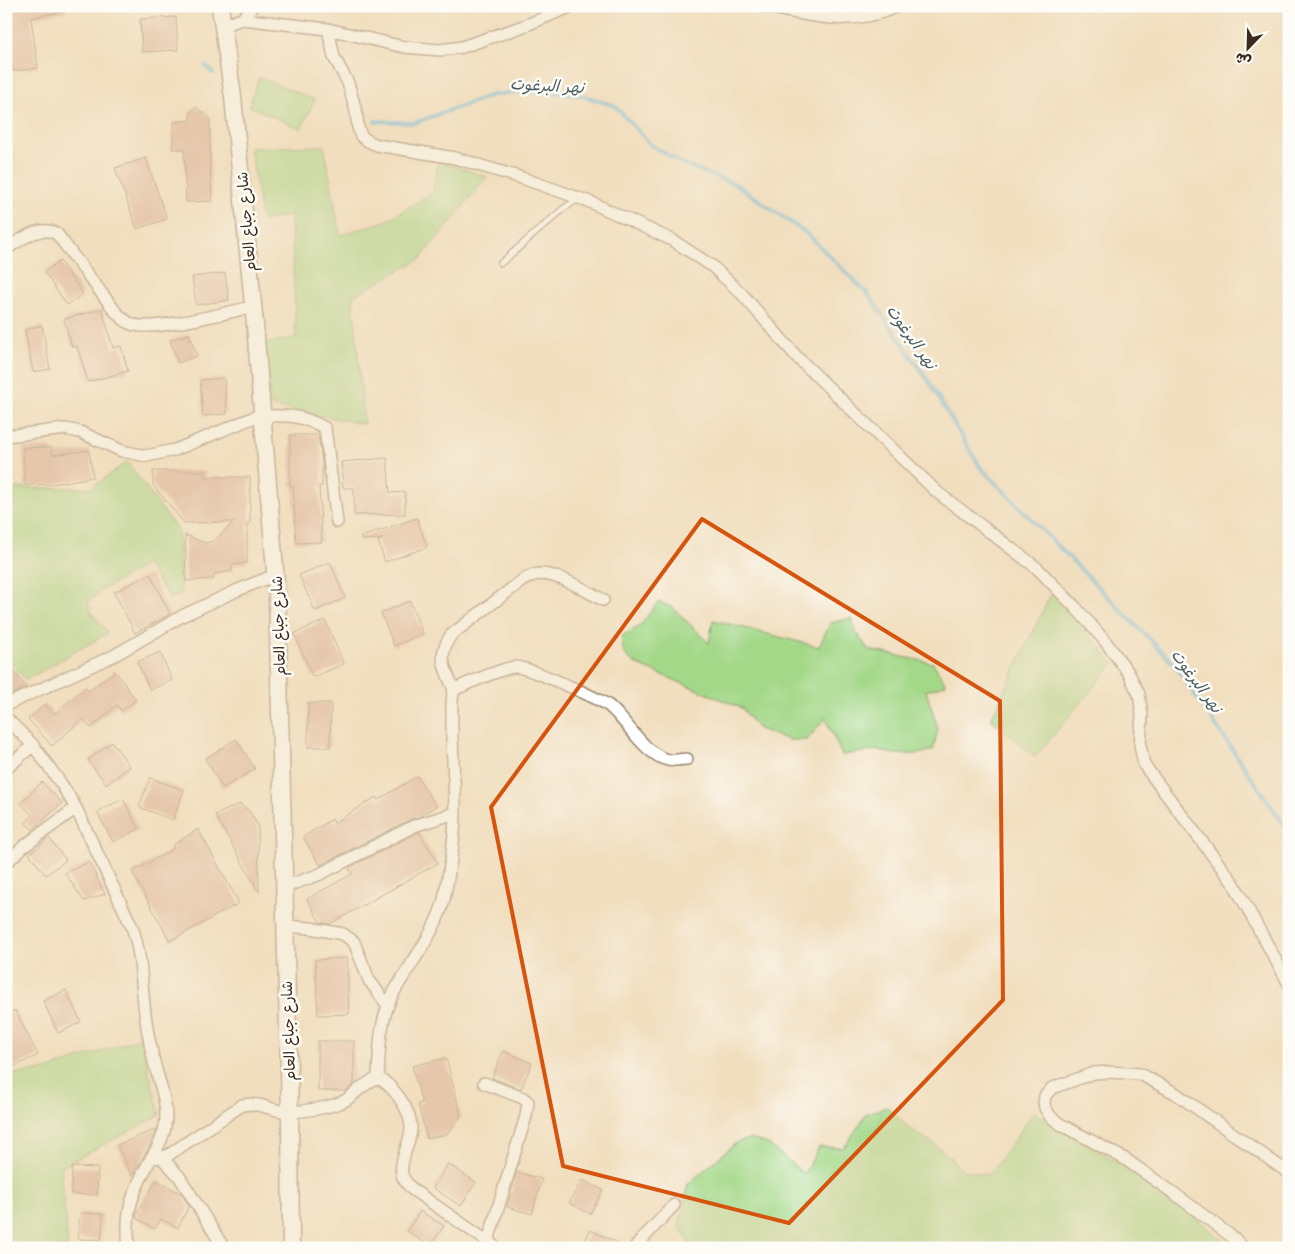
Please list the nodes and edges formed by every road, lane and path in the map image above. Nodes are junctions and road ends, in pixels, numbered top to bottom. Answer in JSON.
{"nodes":[{"id":1,"x":220,"y":6,"type":"edge"},
{"id":2,"x":253,"y":6,"type":"edge"},
{"id":3,"x":572,"y":6,"type":"edge"},
{"id":4,"x":762,"y":6,"type":"edge"},
{"id":5,"x":898,"y":6,"type":"edge"},
{"id":6,"x":242,"y":19,"type":"junction"},
{"id":7,"x":224,"y":25,"type":"junction"},
{"id":8,"x":328,"y":29,"type":"junction"},
{"id":9,"x":579,"y":198,"type":"junction"},
{"id":10,"x":6,"y":249,"type":"edge"},
{"id":11,"x":501,"y":262,"type":"dead end"},
{"id":12,"x":253,"y":307,"type":"junction"},
{"id":13,"x":262,"y":415,"type":"junction"},
{"id":14,"x":6,"y":436,"type":"edge"},
{"id":15,"x":337,"y":522,"type":"dead end"},
{"id":16,"x":275,"y":575,"type":"junction"},
{"id":17,"x":603,"y":600,"type":"dead end"},
{"id":18,"x":454,"y":690,"type":"junction"},
{"id":19,"x":6,"y":705,"type":"edge"},
{"id":20,"x":6,"y":718,"type":"edge"},
{"id":21,"x":33,"y":745,"type":"junction"},
{"id":22,"x":687,"y":759,"type":"dead end"},
{"id":23,"x":6,"y":769,"type":"edge"},
{"id":24,"x":76,"y":808,"type":"junction"},
{"id":25,"x":455,"y":813,"type":"junction"},
{"id":26,"x":6,"y":863,"type":"edge"},
{"id":27,"x":284,"y":887,"type":"junction"},
{"id":28,"x":285,"y":926,"type":"junction"},
{"id":29,"x":1289,"y":984,"type":"edge"},
{"id":30,"x":388,"y":1006,"type":"junction"},
{"id":31,"x":378,"y":1078,"type":"junction"},
{"id":32,"x":484,"y":1083,"type":"dead end"},
{"id":33,"x":290,"y":1112,"type":"junction"},
{"id":34,"x":157,"y":1158,"type":"junction"},
{"id":35,"x":1289,"y":1173,"type":"edge"},
{"id":36,"x":674,"y":1205,"type":"dead end"},
{"id":37,"x":493,"y":1244,"type":"edge"},
{"id":38,"x":129,"y":1248,"type":"edge"},
{"id":39,"x":224,"y":1248,"type":"edge"},
{"id":40,"x":291,"y":1248,"type":"edge"},
{"id":41,"x":634,"y":1248,"type":"edge"},
{"id":42,"x":1244,"y":1248,"type":"edge"}],
"edges":[{"from":1,"to":7,"type":"main road","name":"شارع جباع العام"},
{"from":2,"to":6,"type":"street"},
{"from":3,"to":8,"type":"street"},
{"from":4,"to":5,"type":"street"},
{"from":6,"to":7,"type":"street"},
{"from":6,"to":8,"type":"street"},
{"from":7,"to":12,"type":"main road","name":"شارع جباع العام"},
{"from":8,"to":9,"type":"street"},
{"from":9,"to":11,"type":"lane"},
{"from":9,"to":29,"type":"street"},
{"from":10,"to":12,"type":"street"},
{"from":12,"to":13,"type":"main road","name":"شارع جباع العام"},
{"from":13,"to":14,"type":"street"},
{"from":13,"to":15,"type":"street"},
{"from":13,"to":16,"type":"main road","name":"شارع جباع العام"},
{"from":16,"to":19,"type":"street"},
{"from":16,"to":27,"type":"main road","name":"شارع جباع العام"},
{"from":17,"to":18,"type":"street"},
{"from":18,"to":22,"type":"street"},
{"from":18,"to":25,"type":"street"},
{"from":20,"to":21,"type":"street"},
{"from":21,"to":23,"type":"street"},
{"from":21,"to":24,"type":"street"},
{"from":24,"to":26,"type":"street"},
{"from":24,"to":34,"type":"street"},
{"from":25,"to":27,"type":"street"},
{"from":25,"to":30,"type":"street"},
{"from":27,"to":28,"type":"main road","name":"شارع جباع العام"},
{"from":28,"to":30,"type":"street"},
{"from":28,"to":33,"type":"main road","name":"شارع جباع العام"},
{"from":30,"to":31,"type":"street"},
{"from":31,"to":33,"type":"street"},
{"from":31,"to":37,"type":"street"},
{"from":32,"to":37,"type":"street"},
{"from":33,"to":34,"type":"street"},
{"from":33,"to":40,"type":"main road","name":"شارع جباع العام"},
{"from":34,"to":38,"type":"street"},
{"from":34,"to":39,"type":"street"},
{"from":35,"to":42,"type":"street"},
{"from":36,"to":41,"type":"street"}]}
